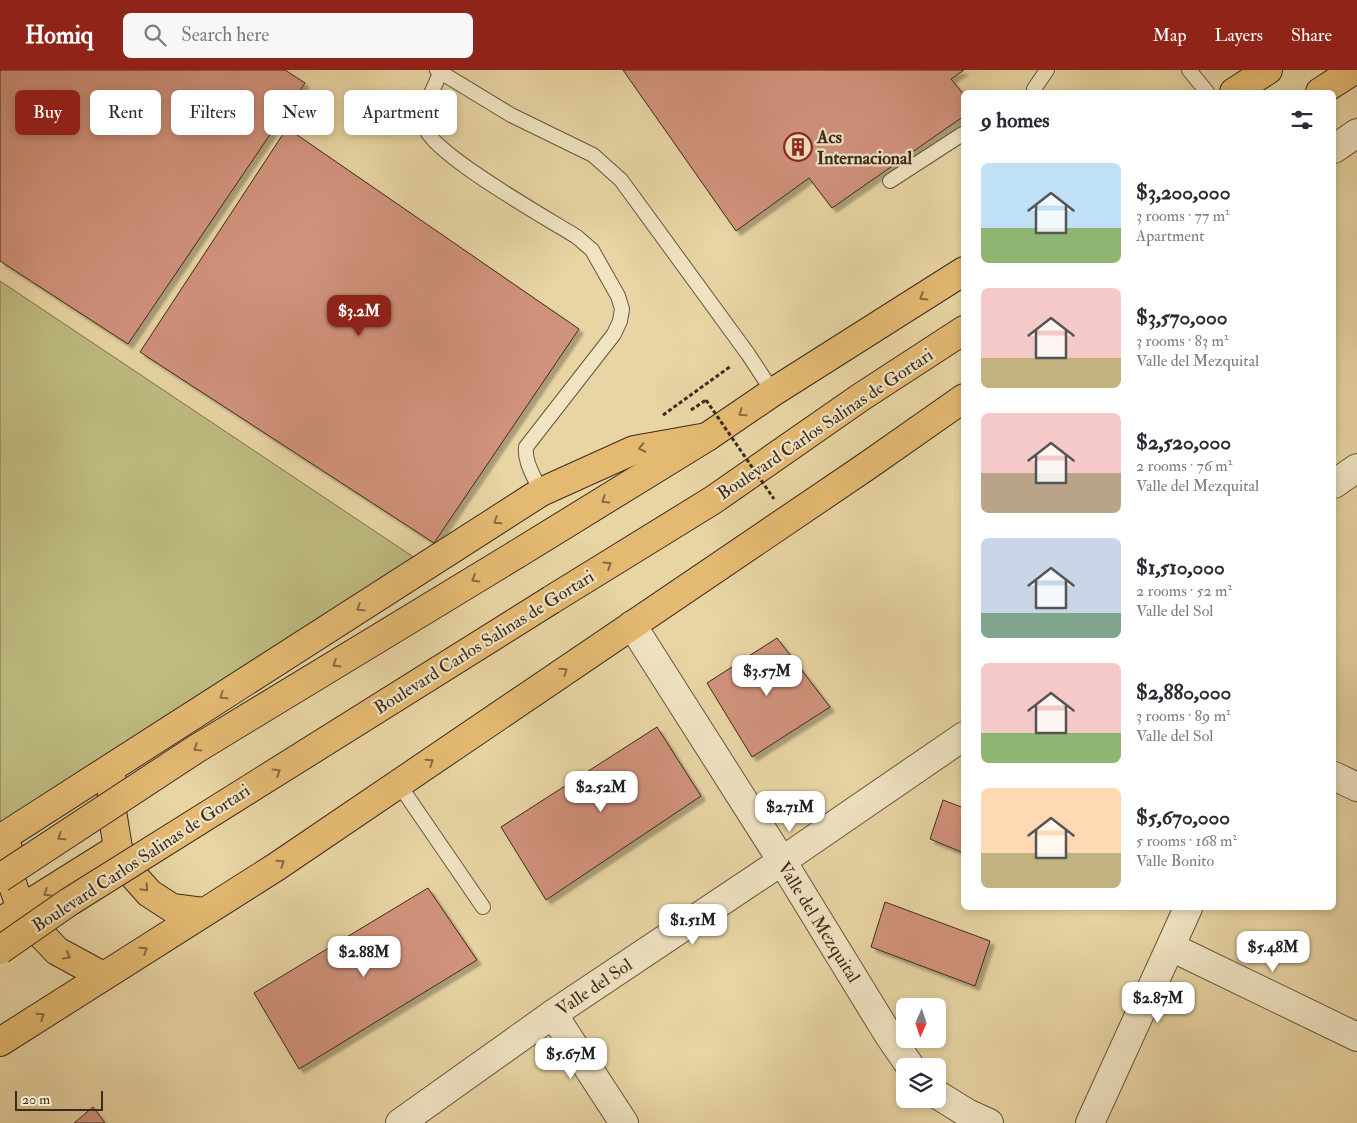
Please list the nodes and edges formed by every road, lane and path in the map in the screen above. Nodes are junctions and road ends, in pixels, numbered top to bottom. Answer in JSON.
{"nodes":[{"id":1,"x":1047,"y":70,"type":"edge"},
{"id":2,"x":1189,"y":70,"type":"edge"},
{"id":3,"x":1355,"y":70,"type":"edge"},
{"id":4,"x":439,"y":71,"type":"edge"},
{"id":5,"x":1035,"y":90,"type":"edge"},
{"id":6,"x":1204,"y":90,"type":"edge"},
{"id":7,"x":1323,"y":90,"type":"edge"},
{"id":8,"x":1336,"y":92,"type":"edge"},
{"id":9,"x":1357,"y":133,"type":"edge"},
{"id":10,"x":961,"y":135,"type":"edge"},
{"id":11,"x":1336,"y":148,"type":"edge"},
{"id":12,"x":890,"y":182,"type":"dead end"},
{"id":13,"x":961,"y":273,"type":"edge"},
{"id":14,"x":961,"y":332,"type":"edge"},
{"id":15,"x":748,"y":354,"type":"junction"},
{"id":16,"x":773,"y":392,"type":"junction"},
{"id":17,"x":706,"y":400,"type":"dead end"},
{"id":18,"x":961,"y":400,"type":"edge"},
{"id":19,"x":663,"y":417,"type":"dead end"},
{"id":20,"x":707,"y":437,"type":"junction"},
{"id":21,"x":541,"y":492,"type":"junction"},
{"id":22,"x":774,"y":499,"type":"dead end"},
{"id":23,"x":632,"y":625,"type":"junction"},
{"id":24,"x":961,"y":738,"type":"edge"},
{"id":25,"x":116,"y":764,"type":"junction"},
{"id":26,"x":1336,"y":777,"type":"edge"},
{"id":27,"x":398,"y":783,"type":"junction"},
{"id":28,"x":1357,"y":787,"type":"edge"},
{"id":29,"x":3,"y":837,"type":"edge"},
{"id":30,"x":118,"y":848,"type":"junction"},
{"id":31,"x":782,"y":861,"type":"junction"},
{"id":32,"x":0,"y":878,"type":"edge"},
{"id":33,"x":483,"y":907,"type":"dead end"},
{"id":34,"x":1187,"y":910,"type":"edge"},
{"id":35,"x":203,"y":912,"type":"junction"},
{"id":36,"x":10,"y":916,"type":"edge"},
{"id":37,"x":1171,"y":946,"type":"junction"},
{"id":38,"x":0,"y":950,"type":"edge"},
{"id":39,"x":103,"y":976,"type":"junction"},
{"id":40,"x":553,"y":1014,"type":"junction"},
{"id":41,"x":1357,"y":1037,"type":"edge"},
{"id":42,"x":0,"y":1042,"type":"edge"},
{"id":43,"x":904,"y":1058,"type":"edge"},
{"id":44,"x":946,"y":1100,"type":"edge"},
{"id":45,"x":400,"y":1123,"type":"edge"},
{"id":46,"x":624,"y":1123,"type":"edge"},
{"id":47,"x":989,"y":1123,"type":"edge"},
{"id":48,"x":1090,"y":1123,"type":"edge"}],
"edges":[{"from":1,"to":5,"type":"lane"},
{"from":2,"to":6,"type":"lane"},
{"from":3,"to":7,"type":"main road"},
{"from":3,"to":8,"type":"main road"},
{"from":4,"to":15,"type":"lane"},
{"from":4,"to":21,"type":"lane"},
{"from":9,"to":11,"type":"street"},
{"from":10,"to":12,"type":"lane"},
{"from":13,"to":16,"type":"main road","one_way":true},
{"from":38,"to":14,"type":"main road","name":"Boulevard Carlos Salinas de Gortari","one_way":true,"bridge":true},
{"from":15,"to":16,"type":"lane"},
{"from":15,"to":19,"type":"path"},
{"from":16,"to":20,"type":"main road","one_way":true},
{"from":17,"to":22,"type":"path","bridge":true},
{"from":18,"to":23,"type":"main road"},
{"from":20,"to":21,"type":"main road","one_way":true},
{"from":20,"to":32,"type":"main road","one_way":true,"bridge":true},
{"from":21,"to":25,"type":"main road","one_way":true},
{"from":27,"to":23,"type":"main road","one_way":true},
{"from":23,"to":31,"type":"street","name":"Valle del Mezquital"},
{"from":24,"to":31,"type":"street","name":"Valle del Sol"},
{"from":25,"to":29,"type":"main road"},
{"from":25,"to":30,"type":"main road"},
{"from":26,"to":28,"type":"street"},
{"from":27,"to":33,"type":"lane"},
{"from":35,"to":27,"type":"main road","one_way":true},
{"from":29,"to":36,"type":"main road"},
{"from":30,"to":35,"type":"main road","one_way":true},
{"from":30,"to":36,"type":"main road","one_way":true},
{"from":31,"to":40,"type":"street","name":"Valle del Sol"},
{"from":31,"to":43,"type":"street","name":"Valle del Mezquital"},
{"from":34,"to":37,"type":"street"},
{"from":39,"to":35,"type":"main road","one_way":true},
{"from":36,"to":39,"type":"main road","one_way":true},
{"from":37,"to":41,"type":"street"},
{"from":37,"to":48,"type":"street"},
{"from":42,"to":39,"type":"main road","one_way":true},
{"from":40,"to":45,"type":"street","name":"Valle del Sol"},
{"from":40,"to":46,"type":"street"},
{"from":44,"to":47,"type":"street"}]}
